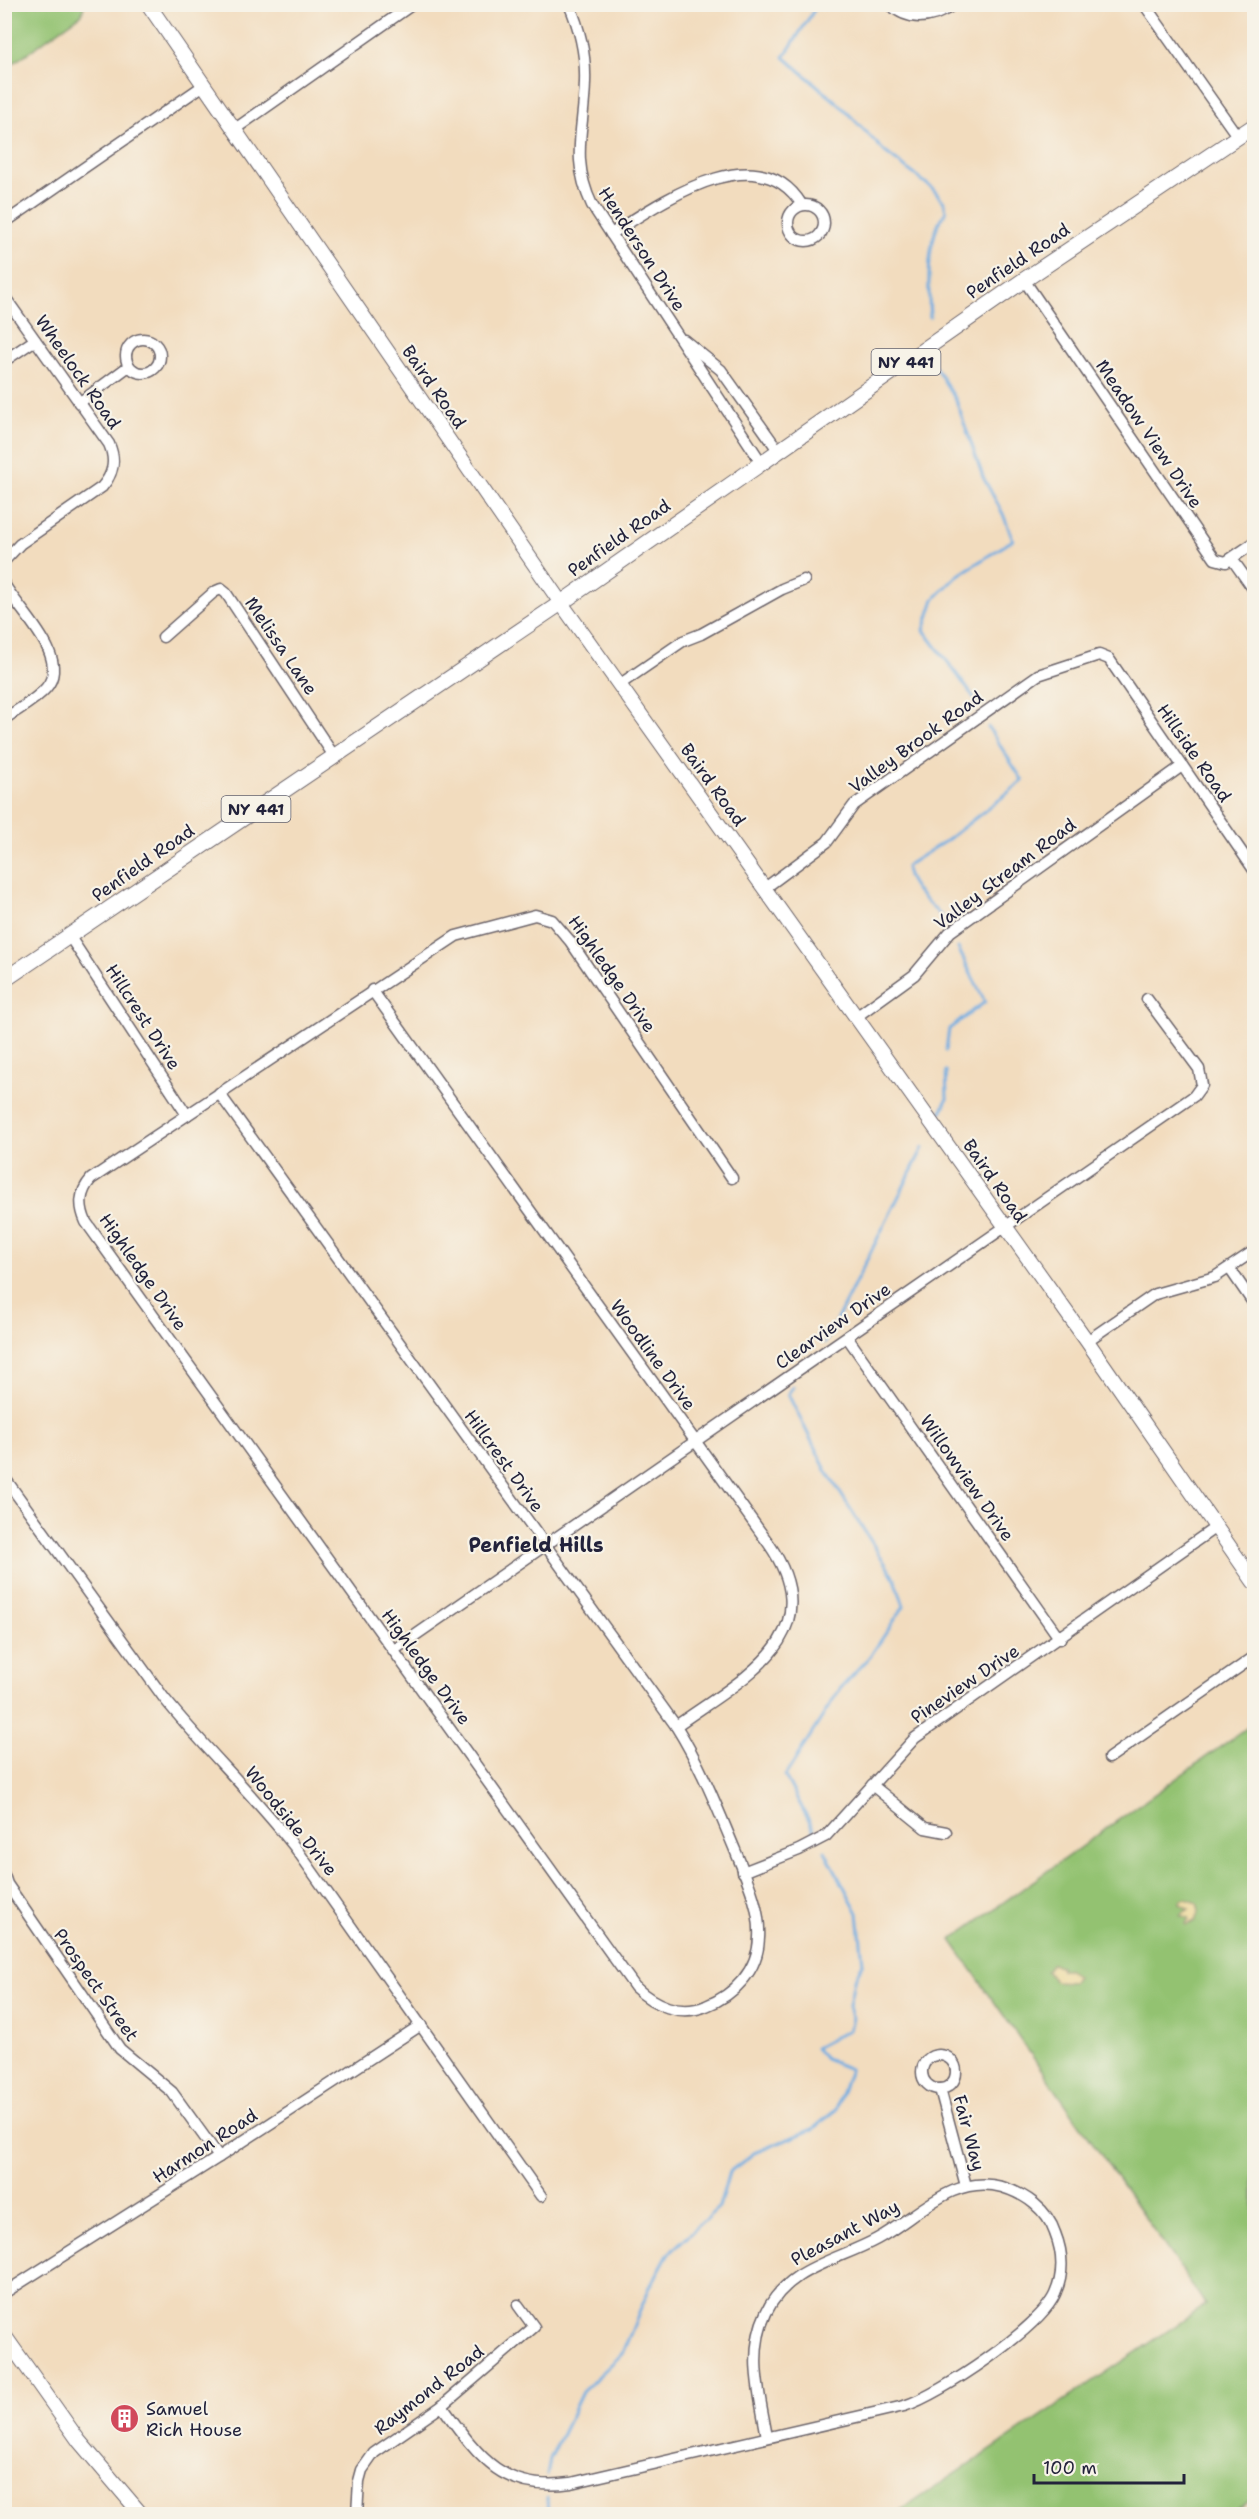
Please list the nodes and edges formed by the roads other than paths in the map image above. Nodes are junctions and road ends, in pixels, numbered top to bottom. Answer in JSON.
{"nodes":[{"id":1,"x":148,"y":4,"type":"edge"},
{"id":2,"x":413,"y":4,"type":"edge"},
{"id":3,"x":569,"y":4,"type":"edge"},
{"id":4,"x":889,"y":4,"type":"edge"},
{"id":5,"x":955,"y":4,"type":"edge"},
{"id":6,"x":1144,"y":4,"type":"edge"},
{"id":7,"x":204,"y":85,"type":"junction"},
{"id":8,"x":1254,"y":126,"type":"edge"},
{"id":9,"x":235,"y":129,"type":"junction"},
{"id":10,"x":1238,"y":137,"type":"junction"},
{"id":11,"x":802,"y":206,"type":"dead end"},
{"id":12,"x":4,"y":223,"type":"edge"},
{"id":13,"x":611,"y":234,"type":"junction"},
{"id":14,"x":1024,"y":280,"type":"junction"},
{"id":15,"x":4,"y":296,"type":"edge"},
{"id":16,"x":677,"y":334,"type":"junction"},
{"id":17,"x":35,"y":340,"type":"junction"},
{"id":18,"x":4,"y":361,"type":"edge"},
{"id":19,"x":129,"y":366,"type":"dead end"},
{"id":20,"x":80,"y":403,"type":"junction"},
{"id":21,"x":778,"y":450,"type":"junction"},
{"id":22,"x":762,"y":462,"type":"junction"},
{"id":23,"x":1254,"y":543,"type":"edge"},
{"id":24,"x":1232,"y":559,"type":"junction"},
{"id":25,"x":4,"y":561,"type":"edge"},
{"id":26,"x":804,"y":580,"type":"dead end"},
{"id":27,"x":4,"y":584,"type":"edge"},
{"id":28,"x":1254,"y":590,"type":"edge"},
{"id":29,"x":561,"y":603,"type":"junction"},
{"id":30,"x":163,"y":637,"type":"dead end"},
{"id":31,"x":1106,"y":656,"type":"joint"},
{"id":32,"x":619,"y":685,"type":"junction"},
{"id":33,"x":4,"y":719,"type":"edge"},
{"id":34,"x":334,"y":756,"type":"junction"},
{"id":35,"x":1182,"y":766,"type":"junction"},
{"id":36,"x":1254,"y":870,"type":"edge"},
{"id":37,"x":765,"y":888,"type":"junction"},
{"id":38,"x":70,"y":937,"type":"junction"},
{"id":39,"x":4,"y":980,"type":"edge"},
{"id":40,"x":372,"y":990,"type":"junction"},
{"id":41,"x":1147,"y":999,"type":"dead end"},
{"id":42,"x":856,"y":1017,"type":"junction"},
{"id":43,"x":219,"y":1093,"type":"junction"},
{"id":44,"x":187,"y":1115,"type":"junction"},
{"id":45,"x":732,"y":1179,"type":"dead end"},
{"id":46,"x":1005,"y":1227,"type":"junction"},
{"id":47,"x":1254,"y":1251,"type":"edge"},
{"id":48,"x":1230,"y":1269,"type":"junction"},
{"id":49,"x":1254,"y":1304,"type":"edge"},
{"id":50,"x":847,"y":1336,"type":"junction"},
{"id":51,"x":1087,"y":1341,"type":"junction"},
{"id":52,"x":695,"y":1442,"type":"junction"},
{"id":53,"x":4,"y":1477,"type":"edge"},
{"id":54,"x":1216,"y":1527,"type":"junction"},
{"id":55,"x":544,"y":1545,"type":"junction"},
{"id":56,"x":1254,"y":1582,"type":"edge"},
{"id":57,"x":1060,"y":1639,"type":"junction"},
{"id":58,"x":394,"y":1650,"type":"junction"},
{"id":59,"x":1254,"y":1657,"type":"edge"},
{"id":60,"x":676,"y":1726,"type":"junction"},
{"id":61,"x":1109,"y":1758,"type":"dead end"},
{"id":62,"x":872,"y":1785,"type":"junction"},
{"id":63,"x":946,"y":1832,"type":"dead end"},
{"id":64,"x":743,"y":1872,"type":"junction"},
{"id":65,"x":4,"y":1875,"type":"edge"},
{"id":66,"x":731,"y":1992,"type":"joint"},
{"id":67,"x":421,"y":2025,"type":"junction"},
{"id":68,"x":940,"y":2089,"type":"dead end"},
{"id":69,"x":219,"y":2157,"type":"junction"},
{"id":70,"x":966,"y":2186,"type":"junction"},
{"id":71,"x":541,"y":2196,"type":"dead end"},
{"id":72,"x":4,"y":2293,"type":"edge"},
{"id":73,"x":518,"y":2305,"type":"dead end"},
{"id":74,"x":4,"y":2335,"type":"edge"},
{"id":75,"x":16,"y":2353,"type":"junction"},
{"id":76,"x":4,"y":2361,"type":"edge"},
{"id":77,"x":441,"y":2406,"type":"junction"},
{"id":78,"x":767,"y":2438,"type":"junction"},
{"id":79,"x":141,"y":2514,"type":"edge"},
{"id":80,"x":357,"y":2514,"type":"edge"}],
"edges":[{"from":1,"to":7,"type":"street","name":"Baird Road"},
{"from":2,"to":9,"type":"street"},
{"from":3,"to":13,"type":"street","name":"Henderson Drive"},
{"from":4,"to":5,"type":"street"},
{"from":6,"to":10,"type":"street"},
{"from":7,"to":9,"type":"street","name":"Baird Road"},
{"from":7,"to":12,"type":"street"},
{"from":8,"to":10,"type":"main road","name":"Penfield Road","number":"NY 441"},
{"from":9,"to":29,"type":"street","name":"Baird Road"},
{"from":10,"to":14,"type":"main road","name":"Penfield Road","number":"NY 441"},
{"from":11,"to":13,"type":"street"},
{"from":13,"to":16,"type":"street","name":"Henderson Drive"},
{"from":14,"to":21,"type":"main road","name":"Penfield Road","number":"NY 441"},
{"from":14,"to":24,"type":"street","name":"Meadow View Drive"},
{"from":15,"to":17,"type":"street","name":"Wheelock Road"},
{"from":16,"to":21,"type":"street","name":"Henderson Drive"},
{"from":16,"to":22,"type":"street","name":"Henderson Drive"},
{"from":17,"to":18,"type":"street"},
{"from":17,"to":20,"type":"street","name":"Wheelock Road"},
{"from":19,"to":20,"type":"street"},
{"from":20,"to":25,"type":"street","name":"Wheelock Road"},
{"from":21,"to":22,"type":"main road","name":"Penfield Road","number":"NY 441"},
{"from":22,"to":29,"type":"main road","name":"Penfield Road","number":"NY 441"},
{"from":23,"to":24,"type":"street"},
{"from":24,"to":28,"type":"street"},
{"from":26,"to":32,"type":"street"},
{"from":27,"to":33,"type":"street"},
{"from":29,"to":32,"type":"street","name":"Baird Road"},
{"from":29,"to":34,"type":"main road","name":"Penfield Road","number":"NY 441"},
{"from":30,"to":34,"type":"street","name":"Melissa Lane"},
{"from":31,"to":35,"type":"street","name":"Hillside Road"},
{"from":31,"to":37,"type":"street","name":"Valley Brook Road"},
{"from":32,"to":37,"type":"street","name":"Baird Road"},
{"from":34,"to":38,"type":"main road","name":"Penfield Road","number":"NY 441"},
{"from":35,"to":36,"type":"street","name":"Hillside Road"},
{"from":35,"to":42,"type":"street","name":"Valley Stream Road"},
{"from":37,"to":42,"type":"street","name":"Baird Road"},
{"from":38,"to":39,"type":"main road","name":"Penfield Road","number":"NY 441"},
{"from":38,"to":44,"type":"street","name":"Hillcrest Drive"},
{"from":40,"to":43,"type":"street","name":"Highledge Drive"},
{"from":40,"to":45,"type":"street","name":"Highledge Drive"},
{"from":40,"to":52,"type":"street","name":"Woodline Drive"},
{"from":41,"to":46,"type":"street","name":"Clearview Drive"},
{"from":42,"to":46,"type":"street","name":"Baird Road"},
{"from":43,"to":44,"type":"street","name":"Highledge Drive"},
{"from":43,"to":55,"type":"street","name":"Hillcrest Drive"},
{"from":44,"to":58,"type":"street","name":"Highledge Drive"},
{"from":46,"to":50,"type":"street","name":"Clearview Drive"},
{"from":46,"to":51,"type":"street","name":"Baird Road"},
{"from":47,"to":48,"type":"street"},
{"from":48,"to":49,"type":"street"},
{"from":48,"to":51,"type":"street"},
{"from":50,"to":52,"type":"street","name":"Clearview Drive"},
{"from":50,"to":57,"type":"street","name":"Willowview Drive"},
{"from":51,"to":54,"type":"street","name":"Baird Road"},
{"from":52,"to":55,"type":"street","name":"Clearview Drive"},
{"from":52,"to":60,"type":"street","name":"Woodline Drive"},
{"from":53,"to":67,"type":"street","name":"Woodside Drive"},
{"from":54,"to":56,"type":"street","name":"Baird Road"},
{"from":54,"to":57,"type":"street","name":"Pineview Drive"},
{"from":55,"to":58,"type":"street","name":"Clearview Drive"},
{"from":55,"to":60,"type":"street","name":"Hillcrest Drive"},
{"from":57,"to":62,"type":"street","name":"Pineview Drive"},
{"from":58,"to":66,"type":"street","name":"Highledge Drive"},
{"from":59,"to":61,"type":"street"},
{"from":60,"to":64,"type":"street","name":"Hillcrest Drive"},
{"from":62,"to":63,"type":"street"},
{"from":62,"to":64,"type":"street","name":"Pineview Drive"},
{"from":64,"to":66,"type":"street","name":"Hillcrest Drive"},
{"from":65,"to":69,"type":"street","name":"Prospect Street"},
{"from":67,"to":69,"type":"street","name":"Harmon Road"},
{"from":67,"to":71,"type":"street","name":"Woodside Drive"},
{"from":68,"to":70,"type":"street","name":"Fair Way"},
{"from":69,"to":72,"type":"street","name":"Harmon Road"},
{"from":70,"to":78,"type":"street","name":"Pleasant Way"},
{"from":70,"to":78,"type":"street","name":"Pleasant Way"},
{"from":73,"to":77,"type":"street","name":"Raymond Road"},
{"from":74,"to":75,"type":"street"},
{"from":75,"to":76,"type":"street"},
{"from":75,"to":79,"type":"street"},
{"from":77,"to":78,"type":"street","name":"Pleasant Way"},
{"from":77,"to":80,"type":"street","name":"Raymond Road"}]}
